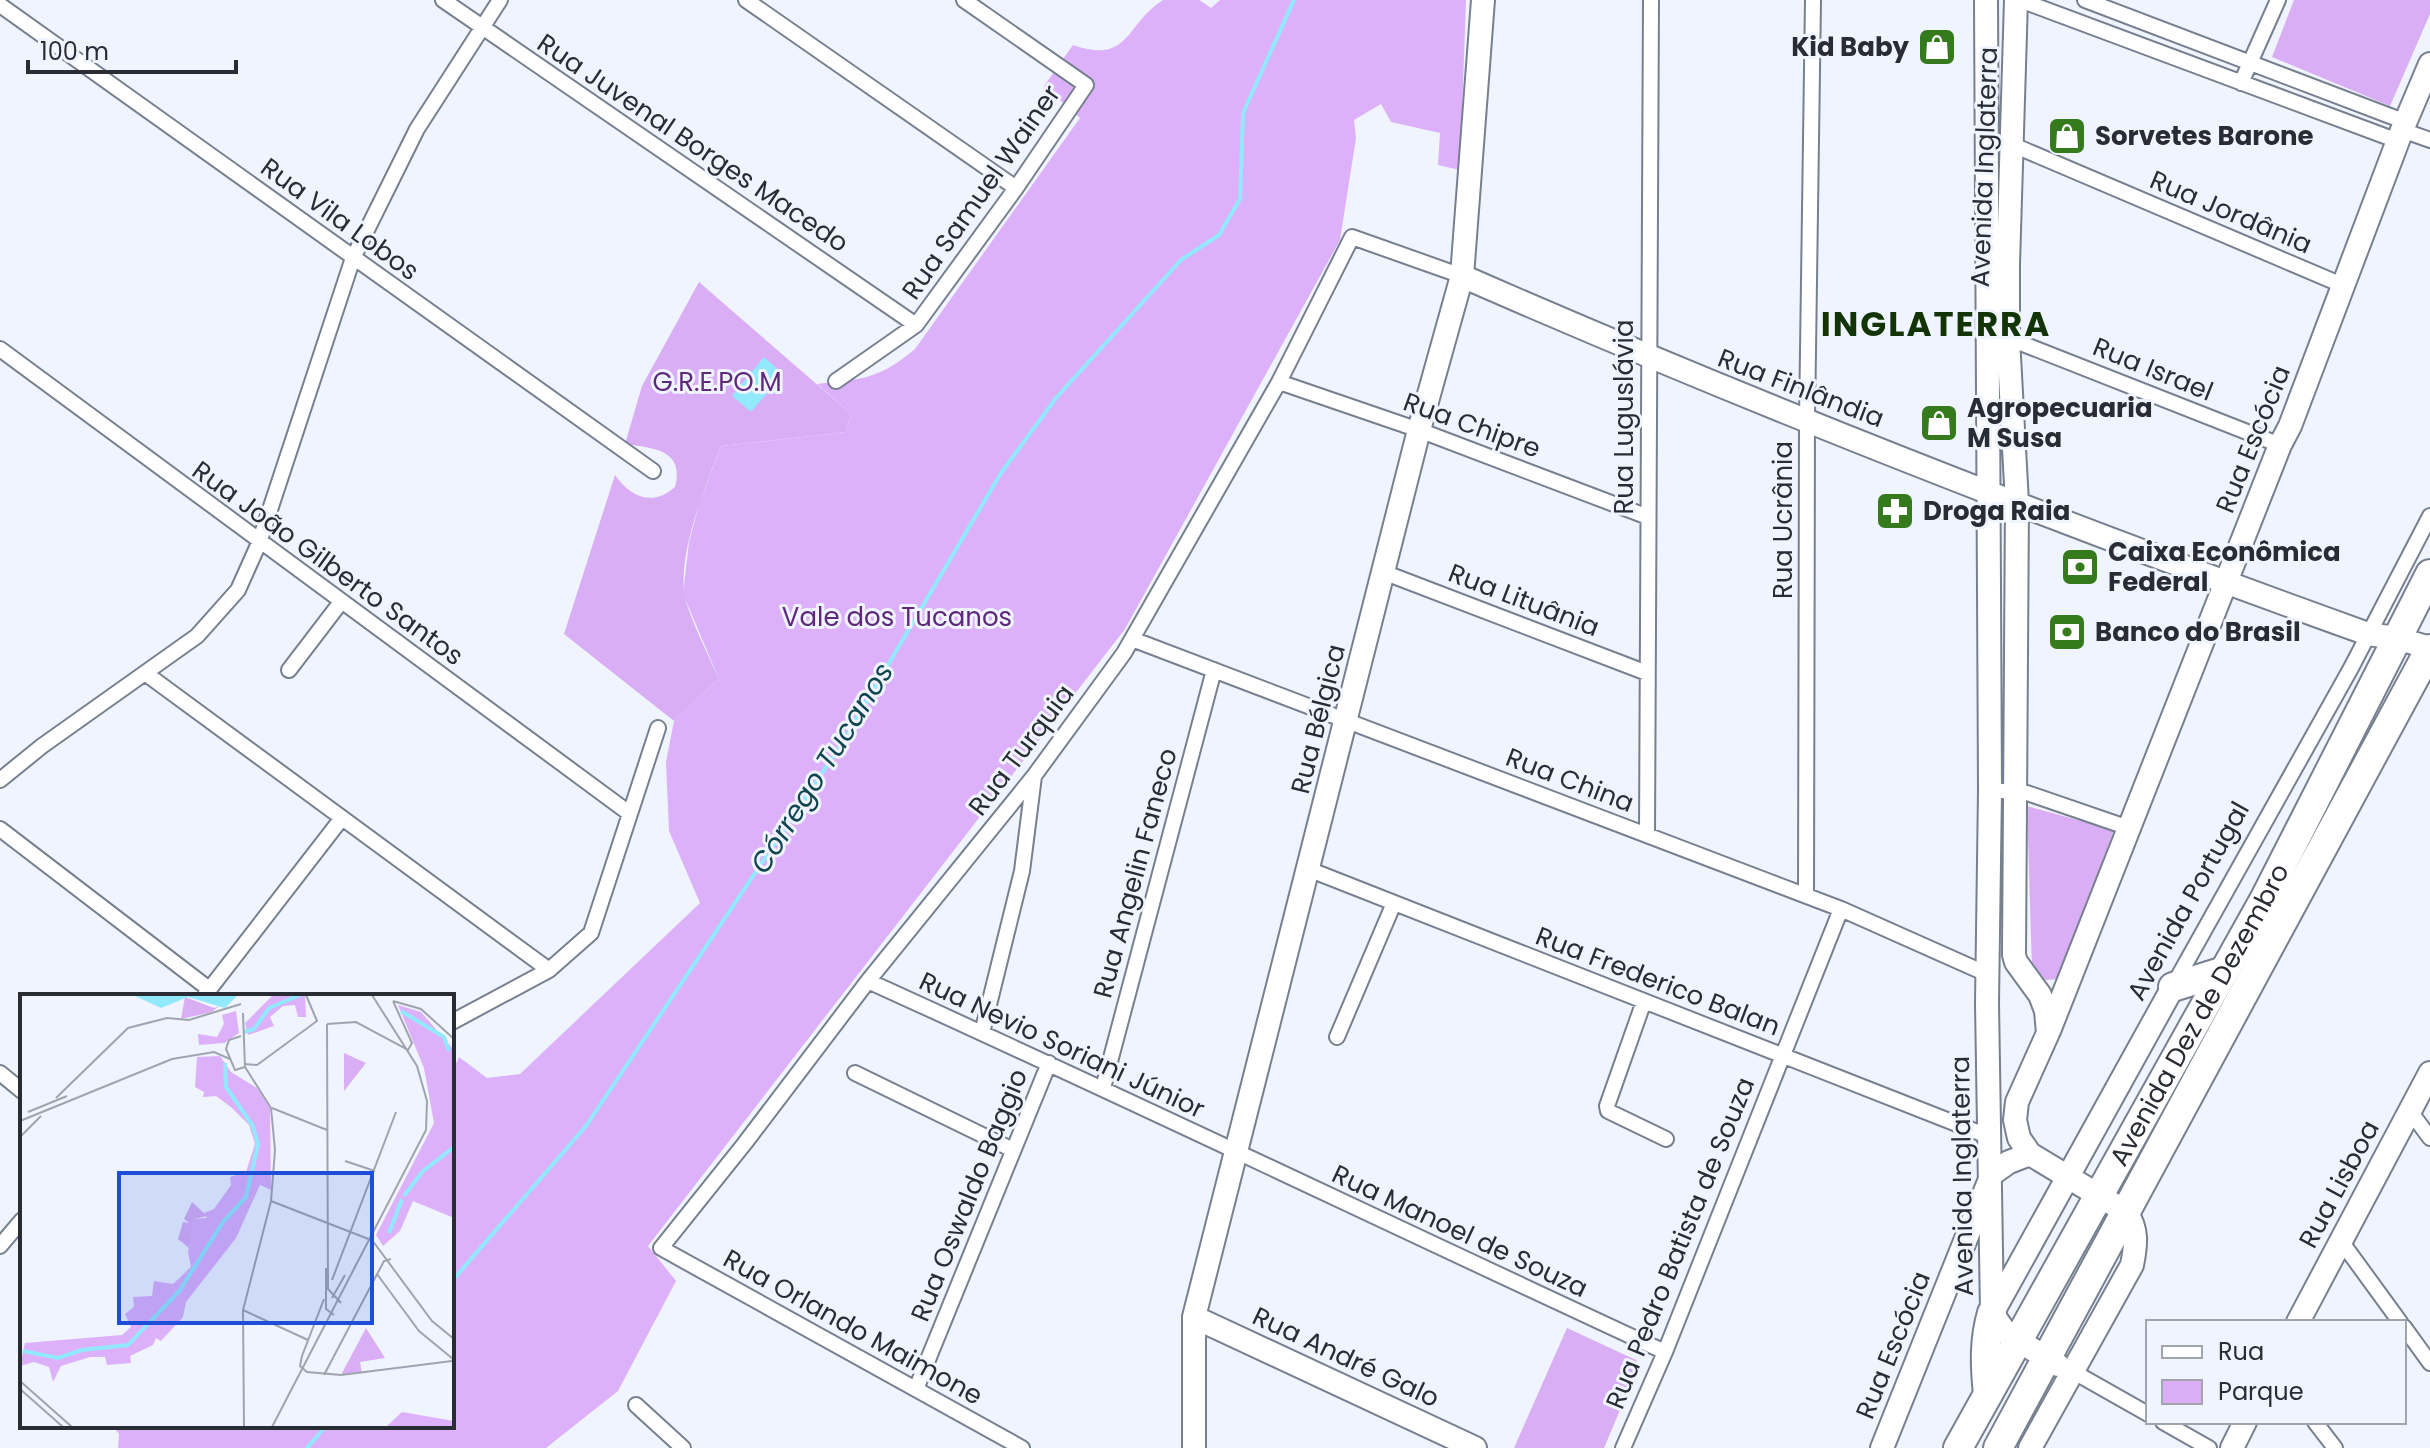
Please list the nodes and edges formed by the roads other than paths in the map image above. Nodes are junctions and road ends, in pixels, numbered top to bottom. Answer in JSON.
{"nodes":[{"id":1,"x":443,"y":0,"type":"edge"},
{"id":2,"x":500,"y":0,"type":"edge"},
{"id":3,"x":746,"y":0,"type":"edge"},
{"id":4,"x":964,"y":0,"type":"edge"},
{"id":5,"x":1483,"y":0,"type":"edge"},
{"id":6,"x":1651,"y":0,"type":"edge"},
{"id":7,"x":1813,"y":0,"type":"edge"},
{"id":8,"x":1986,"y":0,"type":"edge"},
{"id":9,"x":2018,"y":0,"type":"edge"},
{"id":10,"x":2085,"y":0,"type":"edge"},
{"id":11,"x":2278,"y":0,"type":"edge"},
{"id":12,"x":0,"y":5,"type":"edge"},
{"id":13,"x":481,"y":27,"type":"junction"},
{"id":14,"x":2250,"y":62,"type":"junction"},
{"id":15,"x":2430,"y":64,"type":"edge"},
{"id":16,"x":2241,"y":83,"type":"junction"},
{"id":17,"x":2402,"y":131,"type":"junction"},
{"id":18,"x":2430,"y":140,"type":"edge"},
{"id":19,"x":2013,"y":145,"type":"junction"},
{"id":20,"x":1016,"y":188,"type":"junction"},
{"id":21,"x":1352,"y":237,"type":"joint"},
{"id":22,"x":1998,"y":239,"type":"junction"},
{"id":23,"x":353,"y":258,"type":"junction"},
{"id":24,"x":1998,"y":264,"type":"junction"},
{"id":25,"x":1462,"y":276,"type":"junction"},
{"id":26,"x":2342,"y":285,"type":"junction"},
{"id":27,"x":916,"y":325,"type":"junction"},
{"id":28,"x":2008,"y":338,"type":"junction"},
{"id":29,"x":0,"y":349,"type":"edge"},
{"id":30,"x":1648,"y":358,"type":"junction"},
{"id":31,"x":836,"y":381,"type":"dead end"},
{"id":32,"x":1279,"y":382,"type":"junction"},
{"id":33,"x":1807,"y":421,"type":"junction"},
{"id":34,"x":1419,"y":430,"type":"junction"},
{"id":35,"x":2280,"y":445,"type":"junction"},
{"id":36,"x":653,"y":471,"type":"dead end"},
{"id":37,"x":1989,"y":491,"type":"junction"},
{"id":38,"x":2017,"y":503,"type":"junction"},
{"id":39,"x":2430,"y":516,"type":"edge"},
{"id":40,"x":1648,"y":517,"type":"junction"},
{"id":41,"x":259,"y":543,"type":"junction"},
{"id":42,"x":1383,"y":572,"type":"junction"},
{"id":43,"x":2430,"y":574,"type":"edge"},
{"id":44,"x":2227,"y":582,"type":"junction"},
{"id":45,"x":341,"y":602,"type":"junction"},
{"id":46,"x":2382,"y":636,"type":"junction"},
{"id":47,"x":1132,"y":639,"type":"junction"},
{"id":48,"x":2430,"y":648,"type":"edge"},
{"id":49,"x":289,"y":670,"type":"dead end"},
{"id":50,"x":1214,"y":670,"type":"junction"},
{"id":51,"x":145,"y":673,"type":"junction"},
{"id":52,"x":1647,"y":673,"type":"junction"},
{"id":53,"x":1346,"y":720,"type":"junction"},
{"id":54,"x":658,"y":728,"type":"dead end"},
{"id":55,"x":1034,"y":776,"type":"junction"},
{"id":56,"x":0,"y":780,"type":"edge"},
{"id":57,"x":1990,"y":790,"type":"junction"},
{"id":58,"x":2017,"y":791,"type":"junction"},
{"id":59,"x":629,"y":813,"type":"junction"},
{"id":60,"x":342,"y":818,"type":"junction"},
{"id":61,"x":2129,"y":828,"type":"junction"},
{"id":62,"x":0,"y":829,"type":"edge"},
{"id":63,"x":1647,"y":835,"type":"junction"},
{"id":64,"x":1308,"y":869,"type":"junction"},
{"id":65,"x":1806,"y":895,"type":"junction"},
{"id":66,"x":1394,"y":903,"type":"junction"},
{"id":67,"x":1841,"y":909,"type":"junction"},
{"id":68,"x":2016,"y":962,"type":"junction"},
{"id":69,"x":2075,"y":967,"type":"junction"},
{"id":70,"x":549,"y":970,"type":"junction"},
{"id":71,"x":2224,"y":971,"type":"junction"},
{"id":72,"x":1987,"y":974,"type":"junction"},
{"id":73,"x":868,"y":981,"type":"junction"},
{"id":74,"x":2173,"y":987,"type":"junction"},
{"id":75,"x":206,"y":993,"type":"edge"},
{"id":76,"x":2040,"y":995,"type":"junction"},
{"id":77,"x":1644,"y":1001,"type":"junction"},
{"id":78,"x":454,"y":1021,"type":"edge"},
{"id":79,"x":982,"y":1033,"type":"junction"},
{"id":80,"x":2048,"y":1033,"type":"junction"},
{"id":81,"x":1337,"y":1037,"type":"dead end"},
{"id":82,"x":1782,"y":1055,"type":"junction"},
{"id":83,"x":1049,"y":1063,"type":"junction"},
{"id":84,"x":0,"y":1073,"type":"edge"},
{"id":85,"x":855,"y":1073,"type":"dead end"},
{"id":86,"x":2430,"y":1073,"type":"edge"},
{"id":87,"x":1103,"y":1088,"type":"junction"},
{"id":88,"x":20,"y":1089,"type":"edge"},
{"id":89,"x":2410,"y":1111,"type":"junction"},
{"id":90,"x":1990,"y":1137,"type":"junction"},
{"id":91,"x":2430,"y":1138,"type":"edge"},
{"id":92,"x":1666,"y":1139,"type":"dead end"},
{"id":93,"x":1013,"y":1150,"type":"junction"},
{"id":94,"x":1235,"y":1153,"type":"junction"},
{"id":95,"x":2030,"y":1154,"type":"junction"},
{"id":96,"x":1992,"y":1174,"type":"junction"},
{"id":97,"x":2067,"y":1176,"type":"junction"},
{"id":98,"x":2100,"y":1195,"type":"junction"},
{"id":99,"x":2126,"y":1212,"type":"junction"},
{"id":100,"x":20,"y":1222,"type":"edge"},
{"id":101,"x":2341,"y":1241,"type":"junction"},
{"id":102,"x":0,"y":1246,"type":"edge"},
{"id":103,"x":661,"y":1248,"type":"joint"},
{"id":104,"x":1992,"y":1313,"type":"junction"},
{"id":105,"x":1194,"y":1317,"type":"junction"},
{"id":106,"x":2299,"y":1320,"type":"edge"},
{"id":107,"x":2399,"y":1320,"type":"edge"},
{"id":108,"x":2406,"y":1330,"type":"edge"},
{"id":109,"x":2017,"y":1340,"type":"junction"},
{"id":110,"x":1665,"y":1352,"type":"junction"},
{"id":111,"x":2430,"y":1363,"type":"edge"},
{"id":112,"x":2059,"y":1365,"type":"junction"},
{"id":113,"x":916,"y":1389,"type":"junction"},
{"id":114,"x":1988,"y":1394,"type":"junction"},
{"id":115,"x":636,"y":1405,"type":"dead end"},
{"id":116,"x":2146,"y":1413,"type":"edge"},
{"id":117,"x":2167,"y":1424,"type":"edge"},
{"id":118,"x":2244,"y":1424,"type":"edge"},
{"id":119,"x":2317,"y":1424,"type":"edge"},
{"id":120,"x":683,"y":1448,"type":"edge"},
{"id":121,"x":1022,"y":1448,"type":"edge"},
{"id":122,"x":1194,"y":1448,"type":"edge"},
{"id":123,"x":1475,"y":1448,"type":"edge"},
{"id":124,"x":1623,"y":1448,"type":"edge"},
{"id":125,"x":1882,"y":1448,"type":"edge"},
{"id":126,"x":1958,"y":1448,"type":"edge"},
{"id":127,"x":1998,"y":1448,"type":"edge"},
{"id":128,"x":2030,"y":1448,"type":"edge"},
{"id":129,"x":2209,"y":1448,"type":"edge"},
{"id":130,"x":2232,"y":1448,"type":"edge"},
{"id":131,"x":2335,"y":1448,"type":"edge"}],
"edges":[{"from":1,"to":13,"type":"street","name":"Rua Juvenal Borges Macedo"},
{"from":2,"to":13,"type":"street"},
{"from":3,"to":20,"type":"street"},
{"from":4,"to":20,"type":"street","name":"Rua Samuel Wainer"},
{"from":5,"to":25,"type":"street","name":"Rua Bélgica"},
{"from":6,"to":30,"type":"street","name":"Rua Luguslávia"},
{"from":7,"to":33,"type":"street","name":"Rua Ucrânia"},
{"from":8,"to":22,"type":"street","name":"Avenida Inglaterra"},
{"from":9,"to":16,"type":"street"},
{"from":9,"to":19,"type":"street","name":"Avenida Inglaterra"},
{"from":10,"to":14,"type":"street"},
{"from":11,"to":14,"type":"street"},
{"from":12,"to":23,"type":"street","name":"Rua Vila Lobos"},
{"from":13,"to":23,"type":"street"},
{"from":13,"to":27,"type":"street","name":"Rua Juvenal Borges Macedo"},
{"from":14,"to":16,"type":"street"},
{"from":14,"to":17,"type":"street"},
{"from":15,"to":17,"type":"street","name":"Rua Escócia"},
{"from":16,"to":17,"type":"street"},
{"from":17,"to":18,"type":"street"},
{"from":17,"to":26,"type":"street","name":"Rua Escócia"},
{"from":19,"to":22,"type":"street","name":"Avenida Inglaterra"},
{"from":19,"to":26,"type":"street","name":"Rua Jordânia"},
{"from":20,"to":27,"type":"street","name":"Rua Samuel Wainer"},
{"from":21,"to":25,"type":"street","name":"Rua Finlândia"},
{"from":21,"to":32,"type":"street","name":"Rua Turquia"},
{"from":22,"to":24,"type":"street","name":"Avenida Inglaterra"},
{"from":23,"to":36,"type":"street","name":"Rua Vila Lobos"},
{"from":23,"to":41,"type":"street"},
{"from":24,"to":28,"type":"street","name":"Avenida Inglaterra"},
{"from":24,"to":37,"type":"street","name":"Avenida Inglaterra"},
{"from":25,"to":30,"type":"street","name":"Rua Finlândia"},
{"from":25,"to":34,"type":"street","name":"Rua Bélgica"},
{"from":26,"to":35,"type":"street","name":"Rua Escócia"},
{"from":27,"to":31,"type":"street","name":"Rua Samuel Wainer"},
{"from":28,"to":35,"type":"street","name":"Rua Israel"},
{"from":28,"to":38,"type":"street","name":"Avenida Inglaterra"},
{"from":29,"to":41,"type":"street","name":"Rua João Gilberto Santos"},
{"from":30,"to":33,"type":"street","name":"Rua Finlândia"},
{"from":30,"to":40,"type":"street","name":"Rua Luguslávia"},
{"from":32,"to":34,"type":"street","name":"Rua Chipre"},
{"from":32,"to":47,"type":"street","name":"Rua Turquia"},
{"from":33,"to":37,"type":"street","name":"Rua Finlândia"},
{"from":33,"to":65,"type":"street","name":"Rua Ucrânia"},
{"from":34,"to":40,"type":"street","name":"Rua Chipre"},
{"from":34,"to":42,"type":"street","name":"Rua Bélgica"},
{"from":35,"to":44,"type":"street","name":"Rua Escócia"},
{"from":37,"to":38,"type":"street","name":"Rua Finlândia"},
{"from":37,"to":57,"type":"street","name":"Avenida Inglaterra"},
{"from":38,"to":44,"type":"street","name":"Rua Finlândia"},
{"from":38,"to":58,"type":"street","name":"Avenida Inglaterra"},
{"from":39,"to":46,"type":"street","name":"Avenida Portugal"},
{"from":40,"to":52,"type":"street","name":"Rua Luguslávia"},
{"from":41,"to":45,"type":"street","name":"Rua João Gilberto Santos"},
{"from":41,"to":51,"type":"street"},
{"from":42,"to":52,"type":"street","name":"Rua Lituânia"},
{"from":42,"to":53,"type":"street","name":"Rua Bélgica"},
{"from":43,"to":46,"type":"highway","name":"Avenida Dez de Dezembro"},
{"from":44,"to":46,"type":"street","name":"Rua Finlândia"},
{"from":44,"to":61,"type":"street","name":"Rua Escócia"},
{"from":45,"to":49,"type":"street"},
{"from":45,"to":59,"type":"street","name":"Rua João Gilberto Santos"},
{"from":46,"to":48,"type":"street","name":"Rua Finlândia"},
{"from":46,"to":71,"type":"highway","name":"Avenida Dez de Dezembro"},
{"from":46,"to":74,"type":"street","name":"Avenida Portugal"},
{"from":47,"to":50,"type":"street","name":"Rua China"},
{"from":47,"to":55,"type":"street","name":"Rua Turquia"},
{"from":48,"to":99,"type":"highway","name":"Avenida Dez de Dezembro"},
{"from":50,"to":53,"type":"street","name":"Rua China"},
{"from":50,"to":87,"type":"street","name":"Rua Angelin Faneco"},
{"from":51,"to":56,"type":"street"},
{"from":51,"to":60,"type":"street"},
{"from":52,"to":63,"type":"street","name":"Rua Luguslávia"},
{"from":53,"to":63,"type":"street","name":"Rua China"},
{"from":53,"to":64,"type":"street","name":"Rua Bélgica"},
{"from":54,"to":59,"type":"street"},
{"from":55,"to":73,"type":"street","name":"Rua Turquia"},
{"from":55,"to":79,"type":"street"},
{"from":57,"to":58,"type":"street"},
{"from":57,"to":72,"type":"street","name":"Avenida Inglaterra"},
{"from":58,"to":61,"type":"street"},
{"from":58,"to":68,"type":"street","name":"Avenida Inglaterra"},
{"from":59,"to":70,"type":"street"},
{"from":60,"to":70,"type":"street"},
{"from":60,"to":75,"type":"street"},
{"from":61,"to":69,"type":"street","name":"Rua Escócia"},
{"from":62,"to":75,"type":"street"},
{"from":63,"to":65,"type":"street","name":"Rua China"},
{"from":64,"to":66,"type":"street","name":"Rua Frederico Balan"},
{"from":64,"to":94,"type":"street","name":"Rua Bélgica"},
{"from":65,"to":67,"type":"street","name":"Rua China"},
{"from":66,"to":77,"type":"street","name":"Rua Frederico Balan"},
{"from":66,"to":81,"type":"street"},
{"from":67,"to":72,"type":"street","name":"Rua China"},
{"from":67,"to":82,"type":"street","name":"Rua Pedro Batista de Souza"},
{"from":68,"to":72,"type":"street"},
{"from":68,"to":76,"type":"street"},
{"from":69,"to":76,"type":"street"},
{"from":69,"to":80,"type":"street","name":"Rua Escócia"},
{"from":70,"to":78,"type":"street"},
{"from":71,"to":74,"type":"highway"},
{"from":71,"to":98,"type":"highway","name":"Avenida Dez de Dezembro"},
{"from":72,"to":90,"type":"street","name":"Avenida Inglaterra"},
{"from":73,"to":79,"type":"street","name":"Rua Nevio Soriani Júnior"},
{"from":73,"to":103,"type":"street","name":"Rua Turquia"},
{"from":74,"to":97,"type":"street","name":"Avenida Portugal"},
{"from":76,"to":80,"type":"street"},
{"from":77,"to":82,"type":"street","name":"Rua Frederico Balan"},
{"from":77,"to":92,"type":"street"},
{"from":79,"to":83,"type":"street","name":"Rua Nevio Soriani Júnior"},
{"from":80,"to":95,"type":"street","name":"Avenida Inglaterra"},
{"from":82,"to":90,"type":"street","name":"Rua Frederico Balan"},
{"from":82,"to":110,"type":"street","name":"Rua Pedro Batista de Souza"},
{"from":83,"to":87,"type":"street","name":"Rua Nevio Soriani Júnior"},
{"from":83,"to":93,"type":"street","name":"Rua Oswaldo Baggio"},
{"from":84,"to":88,"type":"street"},
{"from":85,"to":93,"type":"street"},
{"from":86,"to":89,"type":"street","name":"Rua Lisboa"},
{"from":87,"to":94,"type":"street","name":"Rua Nevio Soriani Júnior"},
{"from":89,"to":91,"type":"street"},
{"from":89,"to":101,"type":"street","name":"Rua Lisboa"},
{"from":90,"to":96,"type":"street","name":"Avenida Inglaterra"},
{"from":93,"to":113,"type":"street","name":"Rua Oswaldo Baggio"},
{"from":94,"to":105,"type":"street","name":"Rua Bélgica"},
{"from":94,"to":110,"type":"street","name":"Rua Manoel de Souza"},
{"from":95,"to":96,"type":"street"},
{"from":95,"to":97,"type":"street"},
{"from":96,"to":104,"type":"street","name":"Avenida Inglaterra"},
{"from":96,"to":125,"type":"street","name":"Rua Escócia"},
{"from":97,"to":98,"type":"street"},
{"from":97,"to":104,"type":"street","name":"Avenida Portugal"},
{"from":98,"to":99,"type":"street"},
{"from":98,"to":109,"type":"highway","name":"Avenida Dez de Dezembro"},
{"from":99,"to":112,"type":"highway","name":"Avenida Dez de Dezembro"},
{"from":100,"to":102,"type":"street"},
{"from":101,"to":106,"type":"street","name":"Rua Lisboa"},
{"from":101,"to":107,"type":"street"},
{"from":103,"to":113,"type":"street","name":"Rua Orlando Maimone"},
{"from":104,"to":109,"type":"street","name":"Avenida Inglaterra"},
{"from":104,"to":114,"type":"highway"},
{"from":105,"to":122,"type":"street","name":"Rua Bélgica"},
{"from":105,"to":123,"type":"street","name":"Rua André Galo"},
{"from":108,"to":111,"type":"street"},
{"from":109,"to":112,"type":"street","name":"Avenida Inglaterra"},
{"from":109,"to":114,"type":"highway","name":"Avenida Dez de Dezembro"},
{"from":110,"to":124,"type":"street","name":"Rua Pedro Batista de Souza"},
{"from":112,"to":116,"type":"street"},
{"from":112,"to":127,"type":"highway","name":"Avenida Dez de Dezembro"},
{"from":112,"to":128,"type":"street"},
{"from":113,"to":121,"type":"street","name":"Rua Orlando Maimone"},
{"from":114,"to":126,"type":"highway","name":"Avenida Dez de Dezembro"},
{"from":115,"to":120,"type":"street"},
{"from":117,"to":129,"type":"street"},
{"from":118,"to":130,"type":"street"},
{"from":119,"to":131,"type":"street"}]}
